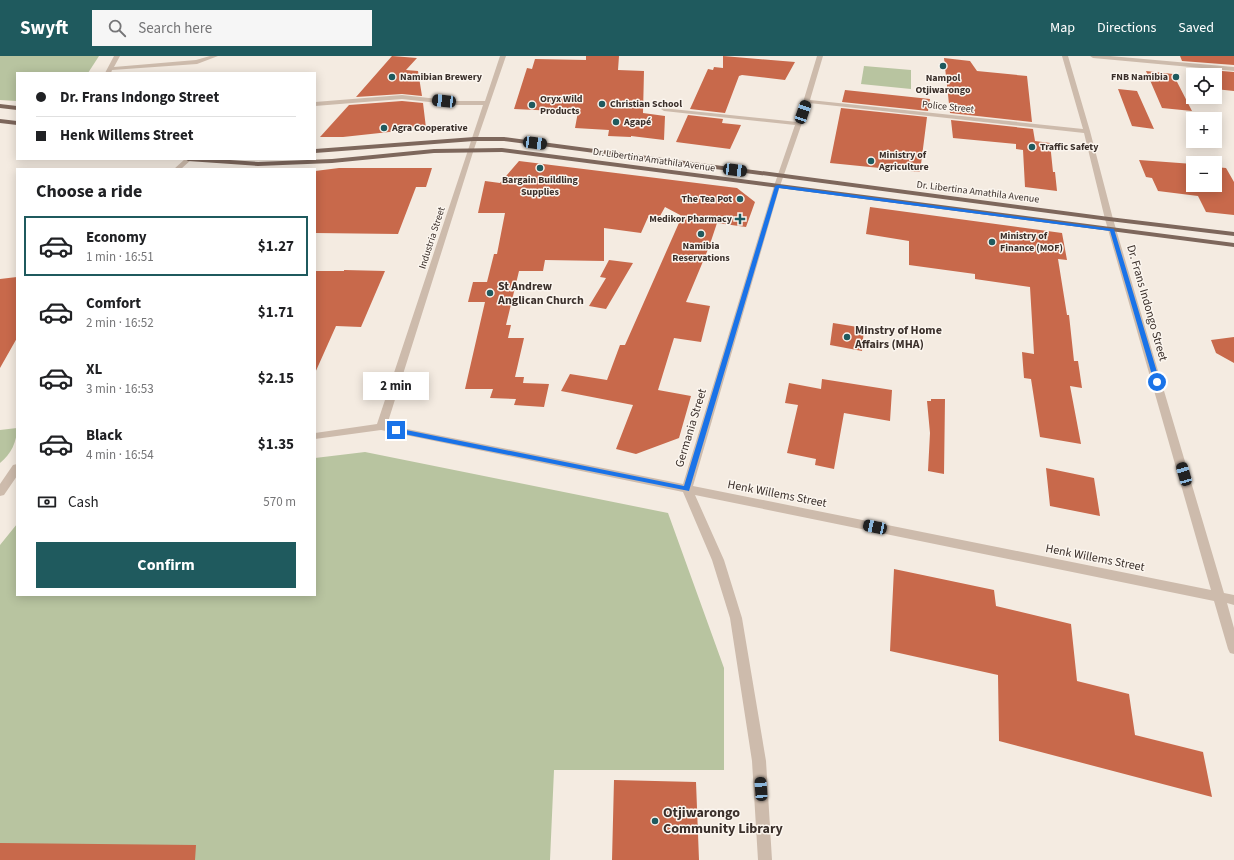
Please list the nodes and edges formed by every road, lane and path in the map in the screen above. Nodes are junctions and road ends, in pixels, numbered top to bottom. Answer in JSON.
{"nodes":[{"id":1,"x":117,"y":56,"type":"edge"},
{"id":2,"x":215,"y":56,"type":"edge"},
{"id":3,"x":504,"y":56,"type":"edge"},
{"id":4,"x":820,"y":56,"type":"edge"},
{"id":5,"x":1065,"y":56,"type":"edge"},
{"id":6,"x":1093,"y":56,"type":"edge"},
{"id":7,"x":1234,"y":70,"type":"edge"},
{"id":8,"x":109,"y":71,"type":"edge"},
{"id":9,"x":807,"y":101,"type":"junction"},
{"id":10,"x":487,"y":103,"type":"junction"},
{"id":11,"x":316,"y":104,"type":"edge"},
{"id":12,"x":0,"y":106,"type":"edge"},
{"id":13,"x":16,"y":108,"type":"edge"},
{"id":14,"x":664,"y":109,"type":"dead end"},
{"id":15,"x":0,"y":121,"type":"edge"},
{"id":16,"x":16,"y":123,"type":"edge"},
{"id":17,"x":799,"y":124,"type":"junction"},
{"id":18,"x":1088,"y":131,"type":"junction"},
{"id":19,"x":474,"y":139,"type":"junction"},
{"id":20,"x":471,"y":149,"type":"junction"},
{"id":21,"x":316,"y":151,"type":"edge"},
{"id":22,"x":188,"y":160,"type":"edge"},
{"id":23,"x":203,"y":160,"type":"edge"},
{"id":24,"x":178,"y":168,"type":"edge"},
{"id":25,"x":782,"y":176,"type":"junction"},
{"id":26,"x":778,"y":186,"type":"junction"},
{"id":27,"x":1109,"y":219,"type":"junction"},
{"id":28,"x":1112,"y":230,"type":"junction"},
{"id":29,"x":1234,"y":234,"type":"edge"},
{"id":30,"x":1234,"y":245,"type":"edge"},
{"id":31,"x":381,"y":427,"type":"junction"},
{"id":32,"x":316,"y":436,"type":"edge"},
{"id":33,"x":15,"y":474,"type":"edge"},
{"id":34,"x":0,"y":478,"type":"edge"},
{"id":35,"x":687,"y":489,"type":"junction"},
{"id":36,"x":0,"y":492,"type":"edge"},
{"id":37,"x":1220,"y":597,"type":"junction"},
{"id":38,"x":1234,"y":600,"type":"edge"},
{"id":39,"x":1234,"y":649,"type":"edge"},
{"id":40,"x":765,"y":860,"type":"edge"}],
"edges":[{"from":1,"to":8,"type":"street"},
{"from":2,"to":8,"type":"street"},
{"from":3,"to":10,"type":"street","name":"Industria Street"},
{"from":4,"to":9,"type":"street","name":"Germania Street"},
{"from":5,"to":18,"type":"street","name":"Dr. Frans Indongo Street"},
{"from":6,"to":7,"type":"street"},
{"from":9,"to":17,"type":"street","name":"Germania Street"},
{"from":9,"to":18,"type":"street","name":"Police Street"},
{"from":10,"to":11,"type":"street"},
{"from":10,"to":19,"type":"street","name":"Industria Street"},
{"from":12,"to":13,"type":"main road"},
{"from":14,"to":17,"type":"street"},
{"from":15,"to":16,"type":"main road"},
{"from":17,"to":25,"type":"street","name":"Germania Street"},
{"from":18,"to":27,"type":"street","name":"Dr. Frans Indongo Street"},
{"from":19,"to":20,"type":"street","name":"Industria Street"},
{"from":19,"to":21,"type":"main road","name":"Dr. Libertina Amathila Avenue"},
{"from":19,"to":25,"type":"main road","name":"Dr. Libertina Amathila Avenue"},
{"from":20,"to":23,"type":"main road","name":"Dr. Libertina Amathila Avenue"},
{"from":20,"to":26,"type":"main road","name":"Dr. Libertina Amathila Avenue"},
{"from":20,"to":31,"type":"street","name":"Industria Street"},
{"from":22,"to":24,"type":"street"},
{"from":25,"to":26,"type":"street","name":"Germania Street"},
{"from":25,"to":27,"type":"main road","name":"Dr. Libertina Amathila Avenue"},
{"from":26,"to":28,"type":"main road","name":"Dr. Libertina Amathila Avenue"},
{"from":26,"to":35,"type":"street","name":"Germania Street"},
{"from":27,"to":28,"type":"street","name":"Dr. Frans Indongo Street"},
{"from":27,"to":29,"type":"main road","name":"Dr. Libertina Amathila Avenue"},
{"from":28,"to":30,"type":"main road","name":"Dr. Libertina Amathila Avenue"},
{"from":28,"to":37,"type":"street","name":"Dr. Frans Indongo Street"},
{"from":31,"to":32,"type":"street","name":"Henk Willems Street"},
{"from":31,"to":35,"type":"street","name":"Henk Willems Street"},
{"from":33,"to":34,"type":"street"},
{"from":33,"to":36,"type":"street"},
{"from":35,"to":37,"type":"street","name":"Henk Willems Street"},
{"from":35,"to":40,"type":"street"},
{"from":37,"to":38,"type":"street","name":"Henk Willems Street"},
{"from":37,"to":39,"type":"street","name":"Dr. Frans Indongo Street"}]}
